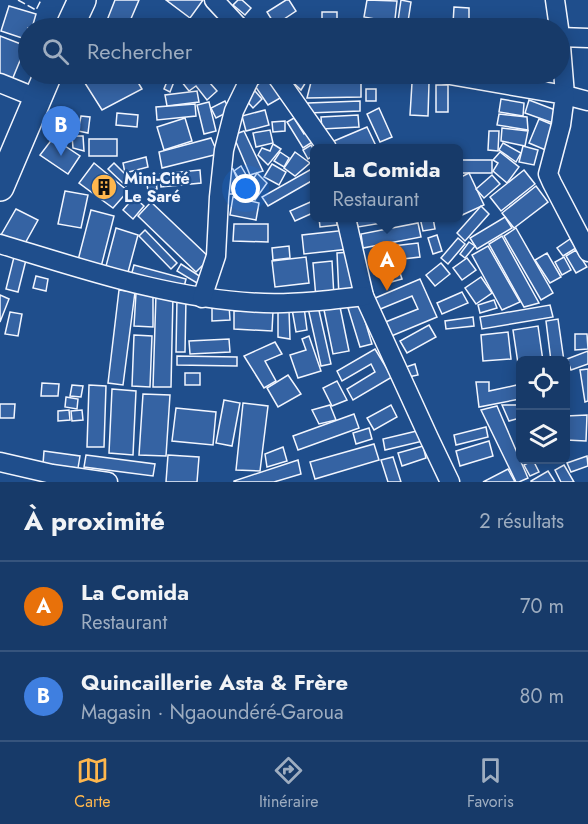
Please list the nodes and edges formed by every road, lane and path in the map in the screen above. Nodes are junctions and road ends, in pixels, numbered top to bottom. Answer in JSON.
{"nodes":[{"id":1,"x":82,"y":0,"type":"edge"},
{"id":2,"x":214,"y":0,"type":"edge"},
{"id":3,"x":555,"y":0,"type":"edge"},
{"id":4,"x":74,"y":18,"type":"edge"},
{"id":5,"x":231,"y":18,"type":"edge"},
{"id":6,"x":558,"y":18,"type":"edge"},
{"id":7,"x":570,"y":37,"type":"edge"},
{"id":8,"x":588,"y":38,"type":"edge"},
{"id":9,"x":0,"y":83,"type":"edge"},
{"id":10,"x":43,"y":84,"type":"edge"},
{"id":11,"x":247,"y":84,"type":"edge"},
{"id":12,"x":282,"y":84,"type":"edge"},
{"id":13,"x":502,"y":84,"type":"edge"},
{"id":14,"x":564,"y":84,"type":"edge"},
{"id":15,"x":565,"y":95,"type":"junction"},
{"id":16,"x":37,"y":98,"type":"junction"},
{"id":17,"x":588,"y":101,"type":"edge"},
{"id":18,"x":324,"y":144,"type":"edge"},
{"id":19,"x":3,"y":170,"type":"edge"},
{"id":20,"x":347,"y":222,"type":"edge"},
{"id":21,"x":0,"y":244,"type":"edge"},
{"id":22,"x":588,"y":252,"type":"edge"},
{"id":23,"x":364,"y":296,"type":"junction"},
{"id":24,"x":202,"y":298,"type":"junction"},
{"id":25,"x":0,"y":462,"type":"edge"},
{"id":26,"x":108,"y":482,"type":"edge"},
{"id":27,"x":450,"y":482,"type":"edge"}],
"edges":[{"from":1,"to":4,"type":"highway"},
{"from":2,"to":5,"type":"street"},
{"from":3,"to":6,"type":"street"},
{"from":7,"to":8,"type":"street"},
{"from":9,"to":16,"type":"street"},
{"from":10,"to":16,"type":"highway"},
{"from":11,"to":24,"type":"street"},
{"from":12,"to":18,"type":"street"},
{"from":13,"to":15,"type":"street"},
{"from":14,"to":15,"type":"street"},
{"from":15,"to":17,"type":"street"},
{"from":15,"to":22,"type":"street"},
{"from":16,"to":19,"type":"highway"},
{"from":20,"to":23,"type":"street"},
{"from":21,"to":24,"type":"street"},
{"from":23,"to":24,"type":"street"},
{"from":23,"to":27,"type":"street"},
{"from":25,"to":26,"type":"street"}]}
